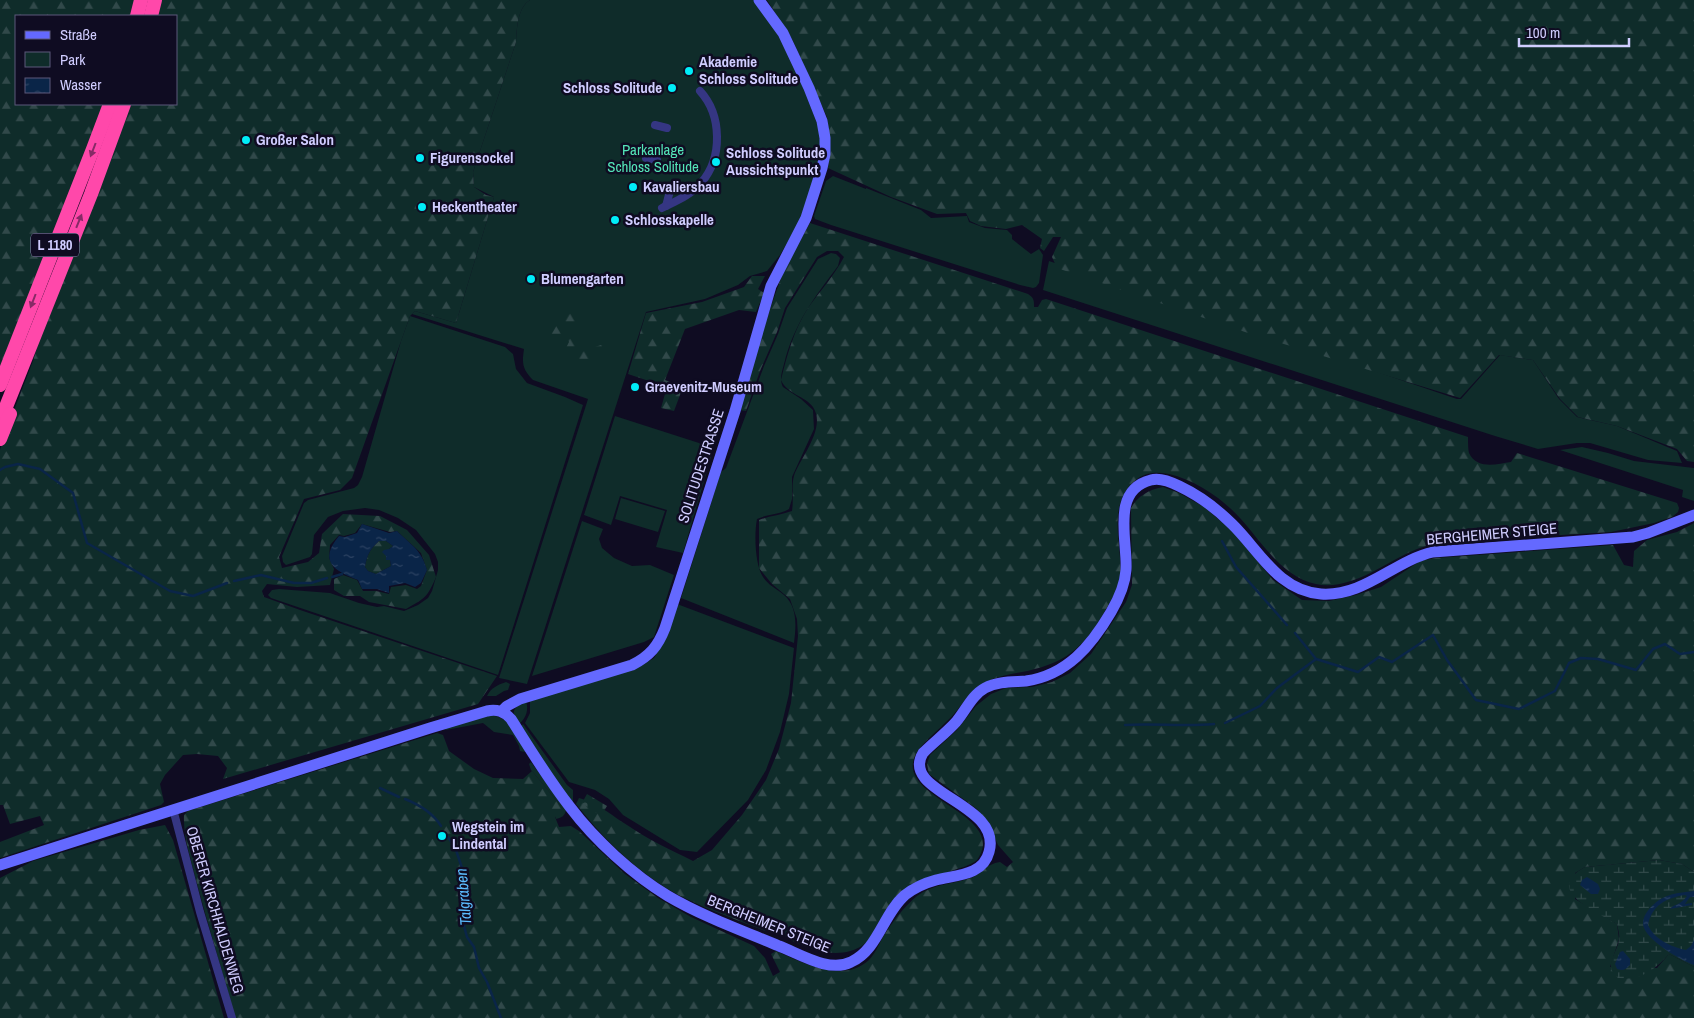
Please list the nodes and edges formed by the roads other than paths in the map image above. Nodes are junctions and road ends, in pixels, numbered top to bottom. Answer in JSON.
{"nodes":[{"id":1,"x":141,"y":0,"type":"edge"},
{"id":2,"x":155,"y":0,"type":"edge"},
{"id":3,"x":759,"y":0,"type":"edge"},
{"id":4,"x":137,"y":15,"type":"edge"},
{"id":5,"x":151,"y":15,"type":"edge"},
{"id":6,"x":700,"y":91,"type":"dead end"},
{"id":7,"x":110,"y":105,"type":"edge"},
{"id":8,"x":124,"y":105,"type":"edge"},
{"id":9,"x":654,"y":124,"type":"dead end"},
{"id":10,"x":667,"y":128,"type":"dead end"},
{"id":11,"x":646,"y":158,"type":"dead end"},
{"id":12,"x":657,"y":160,"type":"dead end"},
{"id":13,"x":671,"y":187,"type":"dead end"},
{"id":14,"x":21,"y":369,"type":"junction"},
{"id":15,"x":0,"y":385,"type":"edge"},
{"id":16,"x":0,"y":422,"type":"edge"},
{"id":17,"x":0,"y":439,"type":"edge"},
{"id":18,"x":1694,"y":514,"type":"edge"},
{"id":19,"x":502,"y":711,"type":"junction"},
{"id":20,"x":173,"y":809,"type":"junction"},
{"id":21,"x":0,"y":865,"type":"edge"},
{"id":22,"x":232,"y":1018,"type":"edge"}],
"edges":[{"from":1,"to":4,"type":"highway"},
{"from":2,"to":5,"type":"highway"},
{"from":3,"to":19,"type":"street","name":"SOLITUDESTRASSE"},
{"from":6,"to":13,"type":"street"},
{"from":7,"to":15,"type":"highway","number":"L 1180","one_way":true},
{"from":14,"to":8,"type":"highway","number":"L 1180","one_way":true},
{"from":9,"to":10,"type":"street"},
{"from":11,"to":12,"type":"street"},
{"from":14,"to":16,"type":"highway","number":"L 1180"},
{"from":14,"to":17,"type":"highway"},
{"from":18,"to":19,"type":"street","name":"BERGHEIMER STEIGE"},
{"from":19,"to":20,"type":"street"},
{"from":20,"to":21,"type":"street"},
{"from":20,"to":22,"type":"street","name":"OBERER KIRCHHALDENWEG"}]}
